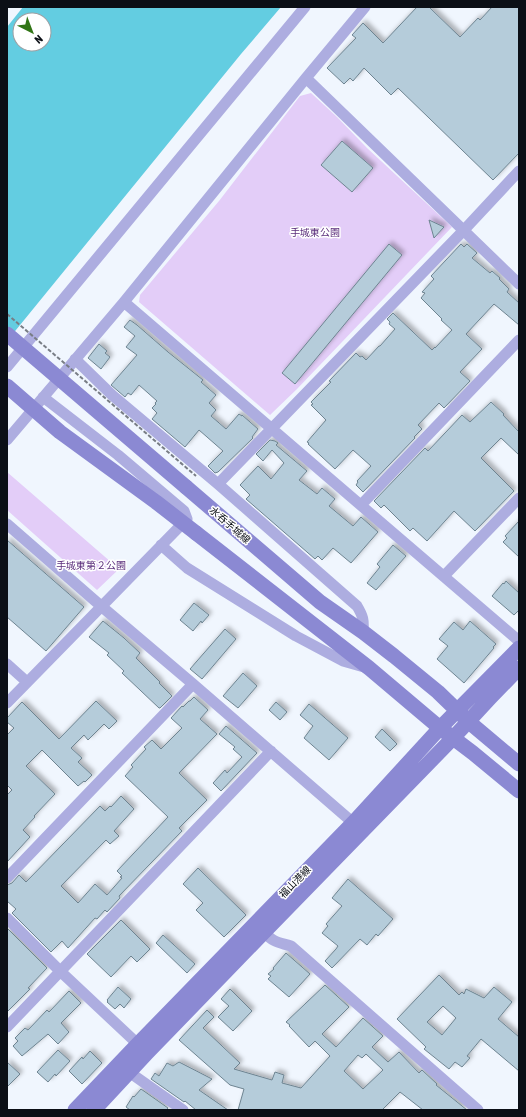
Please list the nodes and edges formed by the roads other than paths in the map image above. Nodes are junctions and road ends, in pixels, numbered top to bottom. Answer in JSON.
{"nodes":[{"id":1,"x":305,"y":7,"type":"edge"},
{"id":2,"x":365,"y":7,"type":"edge"},
{"id":3,"x":306,"y":78,"type":"junction"},
{"id":4,"x":519,"y":171,"type":"edge"},
{"id":5,"x":464,"y":230,"type":"junction"},
{"id":6,"x":519,"y":284,"type":"edge"},
{"id":7,"x":124,"y":302,"type":"junction"},
{"id":8,"x":7,"y":334,"type":"edge"},
{"id":9,"x":519,"y":340,"type":"edge"},
{"id":10,"x":75,"y":359,"type":"junction"},
{"id":11,"x":7,"y":366,"type":"edge"},
{"id":12,"x":7,"y":386,"type":"edge"},
{"id":13,"x":43,"y":397,"type":"junction"},
{"id":14,"x":272,"y":429,"type":"junction"},
{"id":15,"x":7,"y":440,"type":"edge"},
{"id":16,"x":218,"y":484,"type":"junction"},
{"id":17,"x":519,"y":498,"type":"edge"},
{"id":18,"x":361,"y":505,"type":"junction"},
{"id":19,"x":7,"y":524,"type":"edge"},
{"id":20,"x":161,"y":545,"type":"junction"},
{"id":21,"x":444,"y":576,"type":"junction"},
{"id":22,"x":101,"y":606,"type":"junction"},
{"id":23,"x":363,"y":632,"type":"junction"},
{"id":24,"x":519,"y":641,"type":"edge"},
{"id":25,"x":519,"y":648,"type":"edge"},
{"id":26,"x":7,"y":664,"type":"edge"},
{"id":27,"x":369,"y":668,"type":"junction"},
{"id":28,"x":519,"y":668,"type":"edge"},
{"id":29,"x":27,"y":682,"type":"junction"},
{"id":30,"x":193,"y":684,"type":"junction"},
{"id":31,"x":9,"y":698,"type":"edge"},
{"id":32,"x":457,"y":711,"type":"junction"},
{"id":33,"x":469,"y":722,"type":"junction"},
{"id":34,"x":440,"y":728,"type":"junction"},
{"id":35,"x":453,"y":738,"type":"junction"},
{"id":36,"x":271,"y":751,"type":"junction"},
{"id":37,"x":519,"y":764,"type":"edge"},
{"id":38,"x":519,"y":791,"type":"edge"},
{"id":39,"x":357,"y":827,"type":"junction"},
{"id":40,"x":7,"y":878,"type":"edge"},
{"id":41,"x":7,"y":918,"type":"edge"},
{"id":42,"x":264,"y":932,"type":"junction"},
{"id":43,"x":60,"y":971,"type":"junction"},
{"id":44,"x":7,"y":1027,"type":"edge"},
{"id":45,"x":143,"y":1048,"type":"junction"},
{"id":46,"x":129,"y":1072,"type":"junction"},
{"id":47,"x":75,"y":1110,"type":"edge"},
{"id":48,"x":94,"y":1110,"type":"edge"},
{"id":49,"x":183,"y":1110,"type":"edge"},
{"id":50,"x":478,"y":1110,"type":"edge"}],
"edges":[{"from":1,"to":11,"type":"street"},
{"from":2,"to":3,"type":"street"},
{"from":3,"to":5,"type":"street"},
{"from":3,"to":7,"type":"street"},
{"from":4,"to":5,"type":"street"},
{"from":5,"to":6,"type":"street"},
{"from":5,"to":14,"type":"street"},
{"from":7,"to":10,"type":"street"},
{"from":7,"to":14,"type":"street"},
{"from":8,"to":23,"type":"main road","name":"水呑手城線","bridge":true},
{"from":9,"to":18,"type":"street"},
{"from":10,"to":13,"type":"street"},
{"from":10,"to":16,"type":"street"},
{"from":12,"to":27,"type":"main road","bridge":true},
{"from":13,"to":15,"type":"street"},
{"from":13,"to":20,"type":"street"},
{"from":14,"to":16,"type":"street"},
{"from":14,"to":18,"type":"street"},
{"from":16,"to":23,"type":"street"},
{"from":17,"to":21,"type":"street"},
{"from":18,"to":21,"type":"street"},
{"from":19,"to":22,"type":"street"},
{"from":20,"to":22,"type":"street"},
{"from":20,"to":27,"type":"street"},
{"from":21,"to":24,"type":"street"},
{"from":22,"to":29,"type":"street"},
{"from":22,"to":30,"type":"street"},
{"from":23,"to":32,"type":"main road","name":"水呑手城線"},
{"from":25,"to":32,"type":"main road","name":"福山港線"},
{"from":26,"to":29,"type":"street"},
{"from":27,"to":34,"type":"main road"},
{"from":28,"to":33,"type":"main road","name":"福山港線"},
{"from":29,"to":31,"type":"street"},
{"from":30,"to":36,"type":"street"},
{"from":30,"to":40,"type":"street"},
{"from":32,"to":33,"type":"main road"},
{"from":32,"to":34,"type":"main road","name":"福山港線"},
{"from":33,"to":35,"type":"main road","name":"福山港線"},
{"from":33,"to":37,"type":"main road"},
{"from":34,"to":35,"type":"main road"},
{"from":34,"to":39,"type":"main road","name":"福山港線"},
{"from":35,"to":38,"type":"main road"},
{"from":35,"to":39,"type":"main road","name":"福山港線"},
{"from":36,"to":39,"type":"street"},
{"from":36,"to":43,"type":"street"},
{"from":39,"to":42,"type":"main road","name":"福山港線"},
{"from":39,"to":45,"type":"main road","name":"福山港線"},
{"from":41,"to":43,"type":"street"},
{"from":42,"to":45,"type":"main road","name":"福山港線"},
{"from":42,"to":50,"type":"street"},
{"from":43,"to":44,"type":"street"},
{"from":43,"to":45,"type":"street"},
{"from":45,"to":46,"type":"main road","name":"福山港線"},
{"from":45,"to":47,"type":"main road","name":"福山港線"},
{"from":46,"to":48,"type":"main road","name":"福山港線"},
{"from":46,"to":49,"type":"street"}]}
